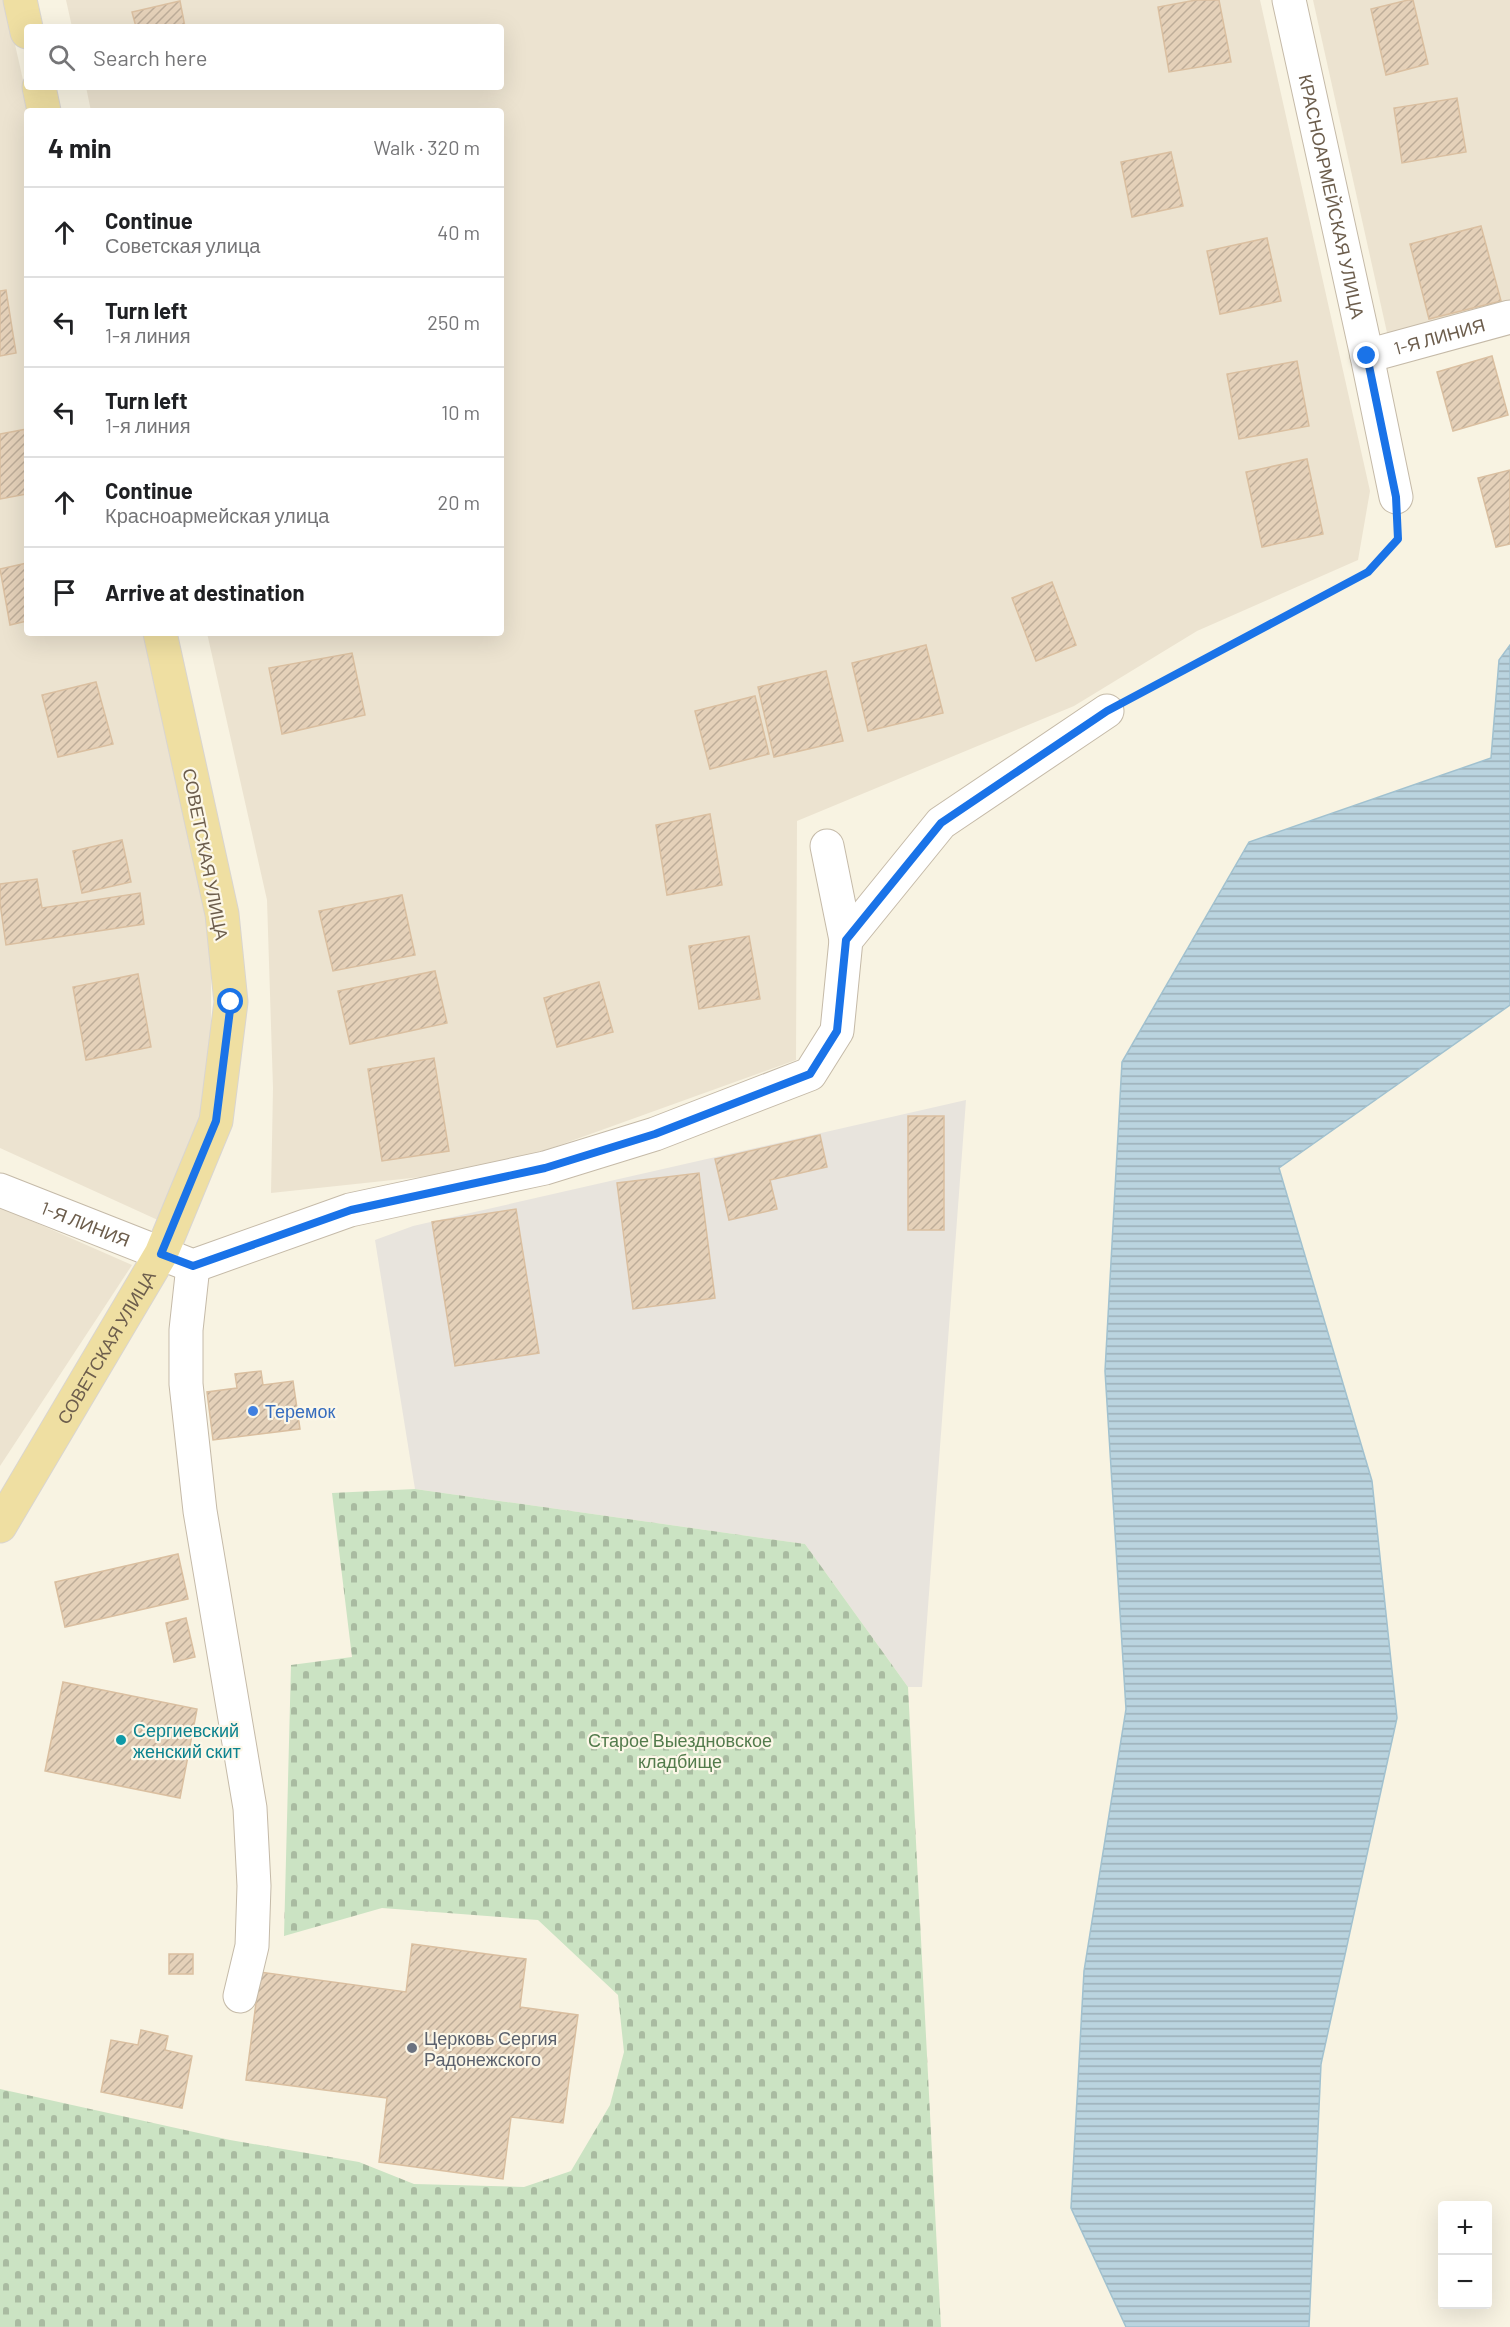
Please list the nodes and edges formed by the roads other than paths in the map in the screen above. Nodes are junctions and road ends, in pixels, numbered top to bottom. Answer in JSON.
{"nodes":[{"id":1,"x":20,"y":0,"type":"edge"},
{"id":2,"x":1289,"y":0,"type":"edge"},
{"id":3,"x":25,"y":24,"type":"edge"},
{"id":4,"x":40,"y":90,"type":"edge"},
{"id":5,"x":43,"y":108,"type":"edge"},
{"id":6,"x":1510,"y":317,"type":"edge"},
{"id":7,"x":1367,"y":356,"type":"junction"},
{"id":8,"x":1396,"y":497,"type":"road end"},
{"id":9,"x":161,"y":636,"type":"edge"},
{"id":10,"x":1107,"y":711,"type":"road end"},
{"id":11,"x":827,"y":846,"type":"dead end"},
{"id":12,"x":846,"y":940,"type":"junction"},
{"id":13,"x":0,"y":1190,"type":"edge"},
{"id":14,"x":161,"y":1254,"type":"junction"},
{"id":15,"x":193,"y":1266,"type":"junction"},
{"id":16,"x":0,"y":1526,"type":"edge"},
{"id":17,"x":240,"y":1996,"type":"dead end"}],
"edges":[{"from":1,"to":3,"type":"main road"},
{"from":2,"to":7,"type":"street","name":"КРАСНОАРМЕЙСКАЯ УЛИЦА"},
{"from":4,"to":5,"type":"main road"},
{"from":6,"to":7,"type":"street","name":"1-Я ЛИНИЯ"},
{"from":7,"to":8,"type":"street","name":"КРАСНОАРМЕЙСКАЯ УЛИЦА"},
{"from":9,"to":14,"type":"main road","name":"СОВЕТСКАЯ УЛИЦА"},
{"from":10,"to":12,"type":"street"},
{"from":11,"to":12,"type":"street"},
{"from":12,"to":15,"type":"street"},
{"from":13,"to":14,"type":"street","name":"1-Я ЛИНИЯ"},
{"from":14,"to":15,"type":"street","name":"1-Я ЛИНИЯ"},
{"from":14,"to":16,"type":"main road","name":"СОВЕТСКАЯ УЛИЦА"},
{"from":15,"to":17,"type":"street"}]}
